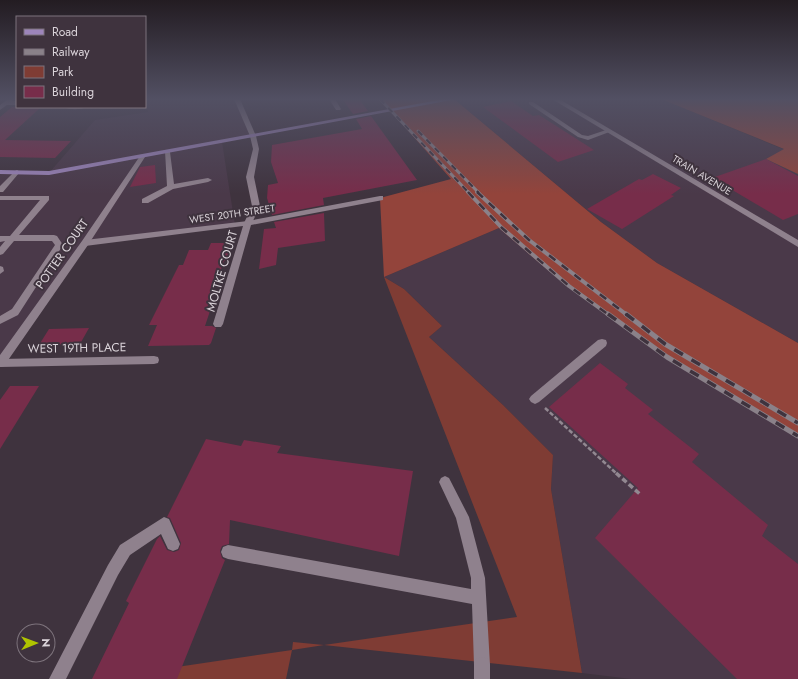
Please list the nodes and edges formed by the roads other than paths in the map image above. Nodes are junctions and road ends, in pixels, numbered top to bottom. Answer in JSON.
{"nodes":[{"id":1,"x":251,"y":131,"type":"edge"},
{"id":2,"x":280,"y":131,"type":"edge"},
{"id":3,"x":572,"y":131,"type":"edge"},
{"id":4,"x":609,"y":131,"type":"joint"},
{"id":5,"x":253,"y":136,"type":"junction"},
{"id":6,"x":167,"y":152,"type":"junction"},
{"id":7,"x":142,"y":157,"type":"junction"},
{"id":8,"x":0,"y":172,"type":"edge"},
{"id":9,"x":17,"y":172,"type":"junction"},
{"id":10,"x":208,"y":180,"type":"dead end"},
{"id":11,"x":171,"y":187,"type":"junction"},
{"id":12,"x":0,"y":190,"type":"edge"},
{"id":13,"x":0,"y":198,"type":"edge"},
{"id":14,"x":380,"y":198,"type":"dead end"},
{"id":15,"x":146,"y":201,"type":"dead end"},
{"id":16,"x":248,"y":223,"type":"junction"},
{"id":17,"x":12,"y":238,"type":"junction"},
{"id":18,"x":0,"y":239,"type":"edge"},
{"id":19,"x":85,"y":243,"type":"junction"},
{"id":20,"x":798,"y":244,"type":"edge"},
{"id":21,"x":0,"y":252,"type":"edge"},
{"id":22,"x":0,"y":320,"type":"edge"},
{"id":23,"x":218,"y":324,"type":"dead end"},
{"id":24,"x":602,"y":343,"type":"dead end"},
{"id":25,"x":154,"y":360,"type":"dead end"},
{"id":26,"x":0,"y":363,"type":"edge"},
{"id":27,"x":535,"y":399,"type":"road end"},
{"id":28,"x":445,"y":482,"type":"dead end"},
{"id":29,"x":172,"y":544,"type":"dead end"},
{"id":30,"x":228,"y":552,"type":"dead end"},
{"id":31,"x":478,"y":598,"type":"junction"},
{"id":32,"x":482,"y":672,"type":"edge"},
{"id":33,"x":57,"y":679,"type":"edge"}],
"edges":[{"from":1,"to":5,"type":"street","name":"MOLTKE COURT"},
{"from":2,"to":5,"type":"main road"},
{"from":3,"to":4,"type":"street"},
{"from":4,"to":20,"type":"street","name":"TRAIN AVENUE"},
{"from":5,"to":6,"type":"main road"},
{"from":5,"to":16,"type":"street","name":"MOLTKE COURT"},
{"from":6,"to":7,"type":"main road"},
{"from":6,"to":11,"type":"street"},
{"from":7,"to":9,"type":"main road"},
{"from":7,"to":19,"type":"street","name":"POTTER COURT"},
{"from":8,"to":9,"type":"main road"},
{"from":9,"to":12,"type":"street"},
{"from":10,"to":11,"type":"street"},
{"from":11,"to":15,"type":"street"},
{"from":13,"to":17,"type":"street"},
{"from":14,"to":16,"type":"street","name":"WEST 20TH STREET"},
{"from":16,"to":19,"type":"street","name":"WEST 20TH STREET"},
{"from":16,"to":23,"type":"street","name":"MOLTKE COURT"},
{"from":17,"to":18,"type":"street"},
{"from":17,"to":21,"type":"street"},
{"from":17,"to":22,"type":"street"},
{"from":19,"to":26,"type":"street","name":"POTTER COURT"},
{"from":24,"to":27,"type":"street"},
{"from":25,"to":26,"type":"street","name":"WEST 19TH PLACE"},
{"from":28,"to":31,"type":"street"},
{"from":29,"to":33,"type":"street"},
{"from":30,"to":31,"type":"street"},
{"from":31,"to":32,"type":"street"}]}
